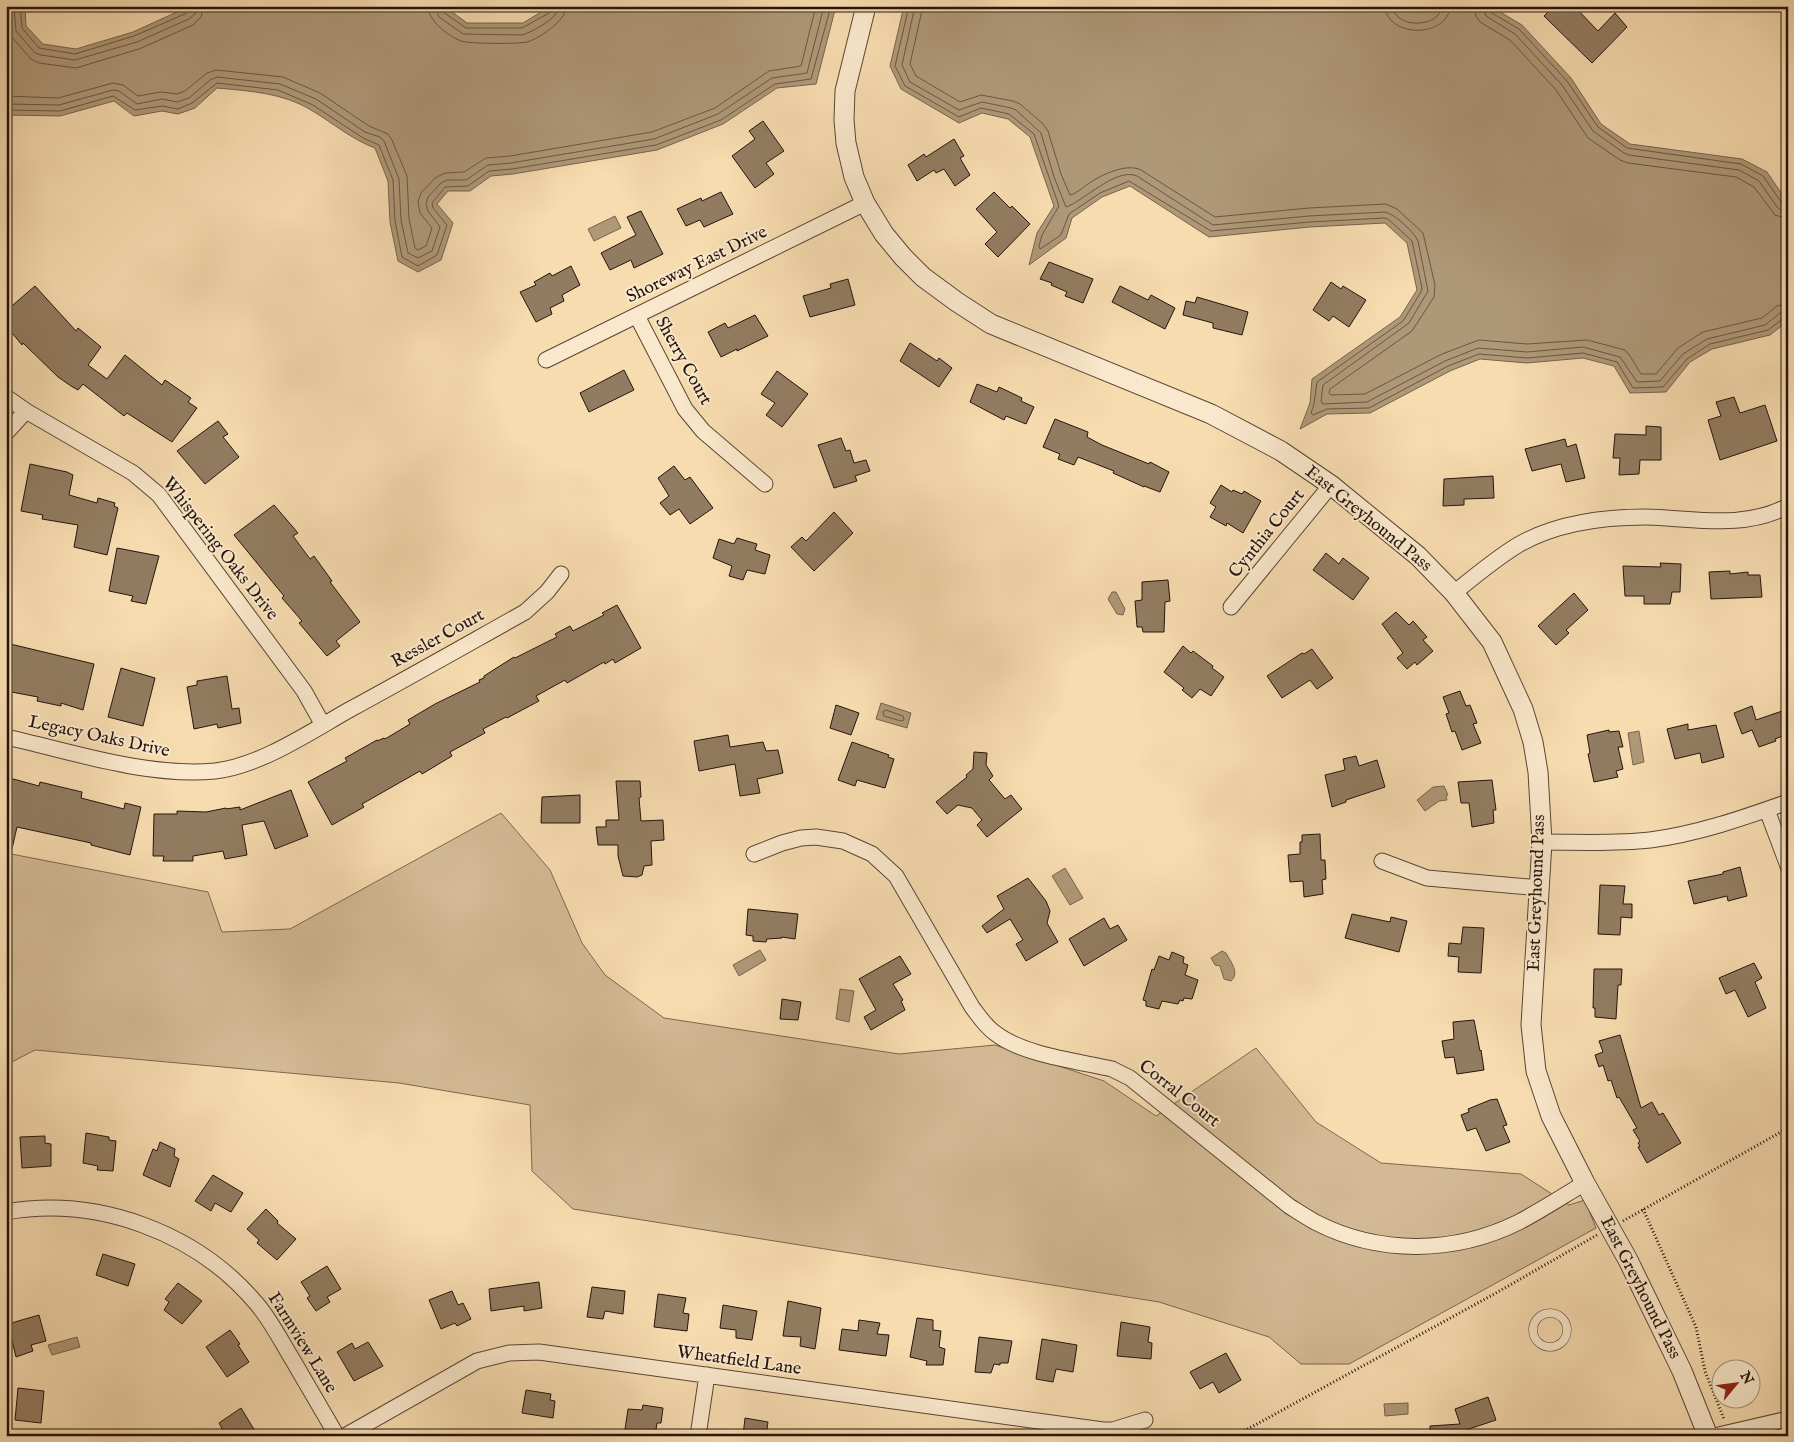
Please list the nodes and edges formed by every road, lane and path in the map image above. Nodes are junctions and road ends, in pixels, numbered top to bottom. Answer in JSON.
{"nodes":[{"id":1,"x":866,"y":6,"type":"edge"},
{"id":2,"x":865,"y":203,"type":"junction"},
{"id":3,"x":637,"y":316,"type":"junction"},
{"id":4,"x":546,"y":360,"type":"dead end"},
{"id":5,"x":6,"y":397,"type":"edge"},
{"id":6,"x":26,"y":411,"type":"junction"},
{"id":7,"x":6,"y":433,"type":"edge"},
{"id":8,"x":765,"y":484,"type":"dead end"},
{"id":9,"x":1331,"y":486,"type":"junction"},
{"id":10,"x":1788,"y":506,"type":"edge"},
{"id":11,"x":562,"y":574,"type":"dead end"},
{"id":12,"x":1454,"y":593,"type":"junction"},
{"id":13,"x":1232,"y":607,"type":"dead end"},
{"id":14,"x":323,"y":725,"type":"junction"},
{"id":15,"x":6,"y":736,"type":"edge"},
{"id":16,"x":1788,"y":802,"type":"edge"},
{"id":17,"x":1766,"y":810,"type":"junction"},
{"id":18,"x":1542,"y":842,"type":"junction"},
{"id":19,"x":754,"y":854,"type":"dead end"},
{"id":20,"x":1382,"y":861,"type":"dead end"},
{"id":21,"x":1788,"y":866,"type":"edge"},
{"id":22,"x":1540,"y":888,"type":"junction"},
{"id":23,"x":1788,"y":1128,"type":"edge"},
{"id":24,"x":1585,"y":1183,"type":"junction"},
{"id":25,"x":1643,"y":1209,"type":"junction"},
{"id":26,"x":6,"y":1212,"type":"edge"},
{"id":27,"x":1622,"y":1221,"type":"dead end"},
{"id":28,"x":1604,"y":1231,"type":"dead end"},
{"id":29,"x":1548,"y":1347,"type":"joint"},
{"id":30,"x":707,"y":1375,"type":"junction"},
{"id":31,"x":1788,"y":1419,"type":"edge"},
{"id":32,"x":1146,"y":1420,"type":"dead end"},
{"id":33,"x":1729,"y":1433,"type":"junction"},
{"id":34,"x":338,"y":1436,"type":"edge"},
{"id":35,"x":345,"y":1436,"type":"edge"},
{"id":36,"x":698,"y":1436,"type":"edge"},
{"id":37,"x":1235,"y":1436,"type":"edge"},
{"id":38,"x":1708,"y":1436,"type":"edge"},
{"id":39,"x":1714,"y":1436,"type":"edge"}],
"edges":[{"from":1,"to":2,"type":"street","name":"East Greyhound Pass"},
{"from":2,"to":3,"type":"street","name":"Shoreway East Drive"},
{"from":2,"to":9,"type":"street","name":"East Greyhound Pass"},
{"from":3,"to":4,"type":"street","name":"Shoreway East Drive"},
{"from":3,"to":8,"type":"street","name":"Sherry Court"},
{"from":5,"to":6,"type":"street","name":"Whispering Oaks Drive"},
{"from":6,"to":7,"type":"street"},
{"from":6,"to":14,"type":"street","name":"Whispering Oaks Drive"},
{"from":9,"to":12,"type":"street","name":"East Greyhound Pass"},
{"from":9,"to":13,"type":"street","name":"Cynthia Court"},
{"from":10,"to":12,"type":"street"},
{"from":11,"to":14,"type":"street","name":"Ressler Court"},
{"from":12,"to":18,"type":"street","name":"East Greyhound Pass"},
{"from":14,"to":15,"type":"street","name":"Legacy Oaks Drive"},
{"from":16,"to":17,"type":"street"},
{"from":17,"to":18,"type":"street"},
{"from":17,"to":21,"type":"street"},
{"from":18,"to":22,"type":"street","name":"East Greyhound Pass"},
{"from":19,"to":24,"type":"street","name":"Corral Court"},
{"from":20,"to":22,"type":"street"},
{"from":22,"to":24,"type":"street","name":"East Greyhound Pass"},
{"from":23,"to":25,"type":"path"},
{"from":24,"to":38,"type":"street","name":"East Greyhound Pass"},
{"from":25,"to":27,"type":"path"},
{"from":25,"to":33,"type":"path"},
{"from":26,"to":34,"type":"street","name":"Farmview Lane"},
{"from":28,"to":37,"type":"path"},
{"from":29,"to":29,"type":"lane"},
{"from":30,"to":32,"type":"street","name":"Wheatfield Lane"},
{"from":30,"to":35,"type":"street","name":"Wheatfield Lane"},
{"from":30,"to":36,"type":"street"},
{"from":31,"to":33,"type":"street"},
{"from":33,"to":39,"type":"street"}]}
